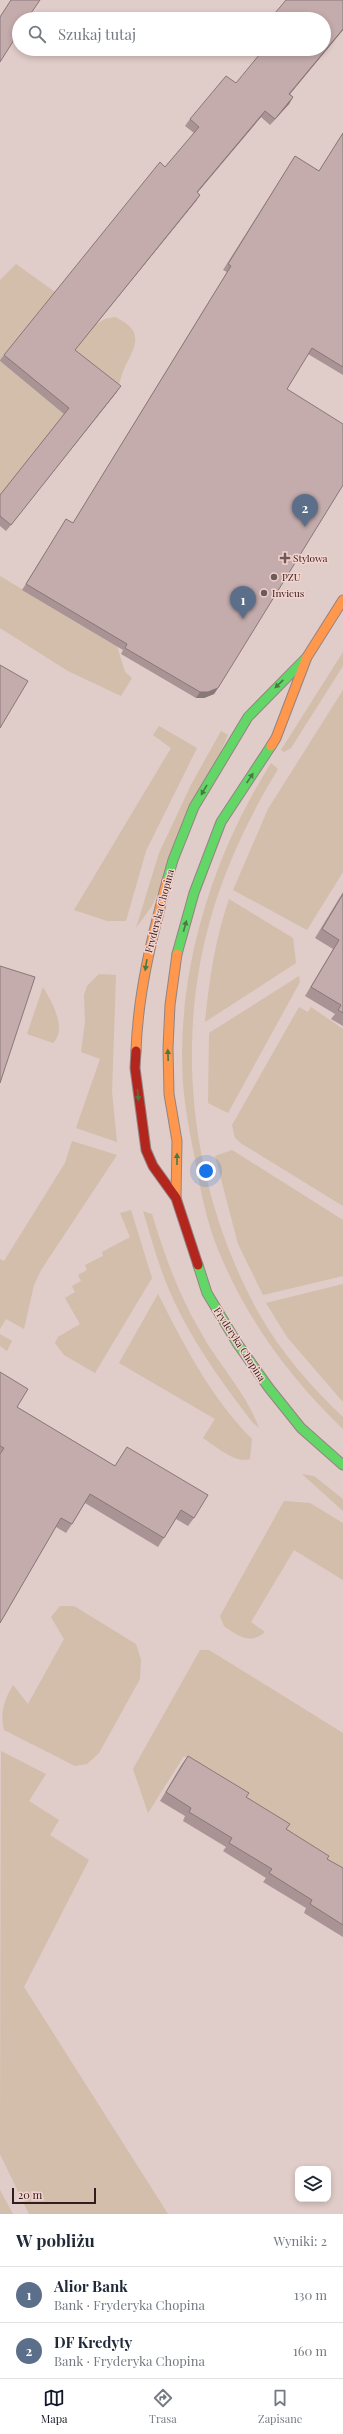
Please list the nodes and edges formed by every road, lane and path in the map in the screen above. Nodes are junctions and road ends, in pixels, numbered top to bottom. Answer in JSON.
{"nodes":[{"id":1,"x":343,"y":600,"type":"edge"},
{"id":2,"x":307,"y":657,"type":"junction"},
{"id":3,"x":176,"y":1198,"type":"junction"},
{"id":4,"x":343,"y":1464,"type":"edge"}],
"edges":[{"from":1,"to":2,"type":"street","name":"Fryderyka Chopina"},
{"from":3,"to":2,"type":"street","name":"Fryderyka Chopina","one_way":true},
{"from":2,"to":3,"type":"street","name":"Fryderyka Chopina","one_way":true},
{"from":3,"to":4,"type":"street","name":"Fryderyka Chopina"}]}
